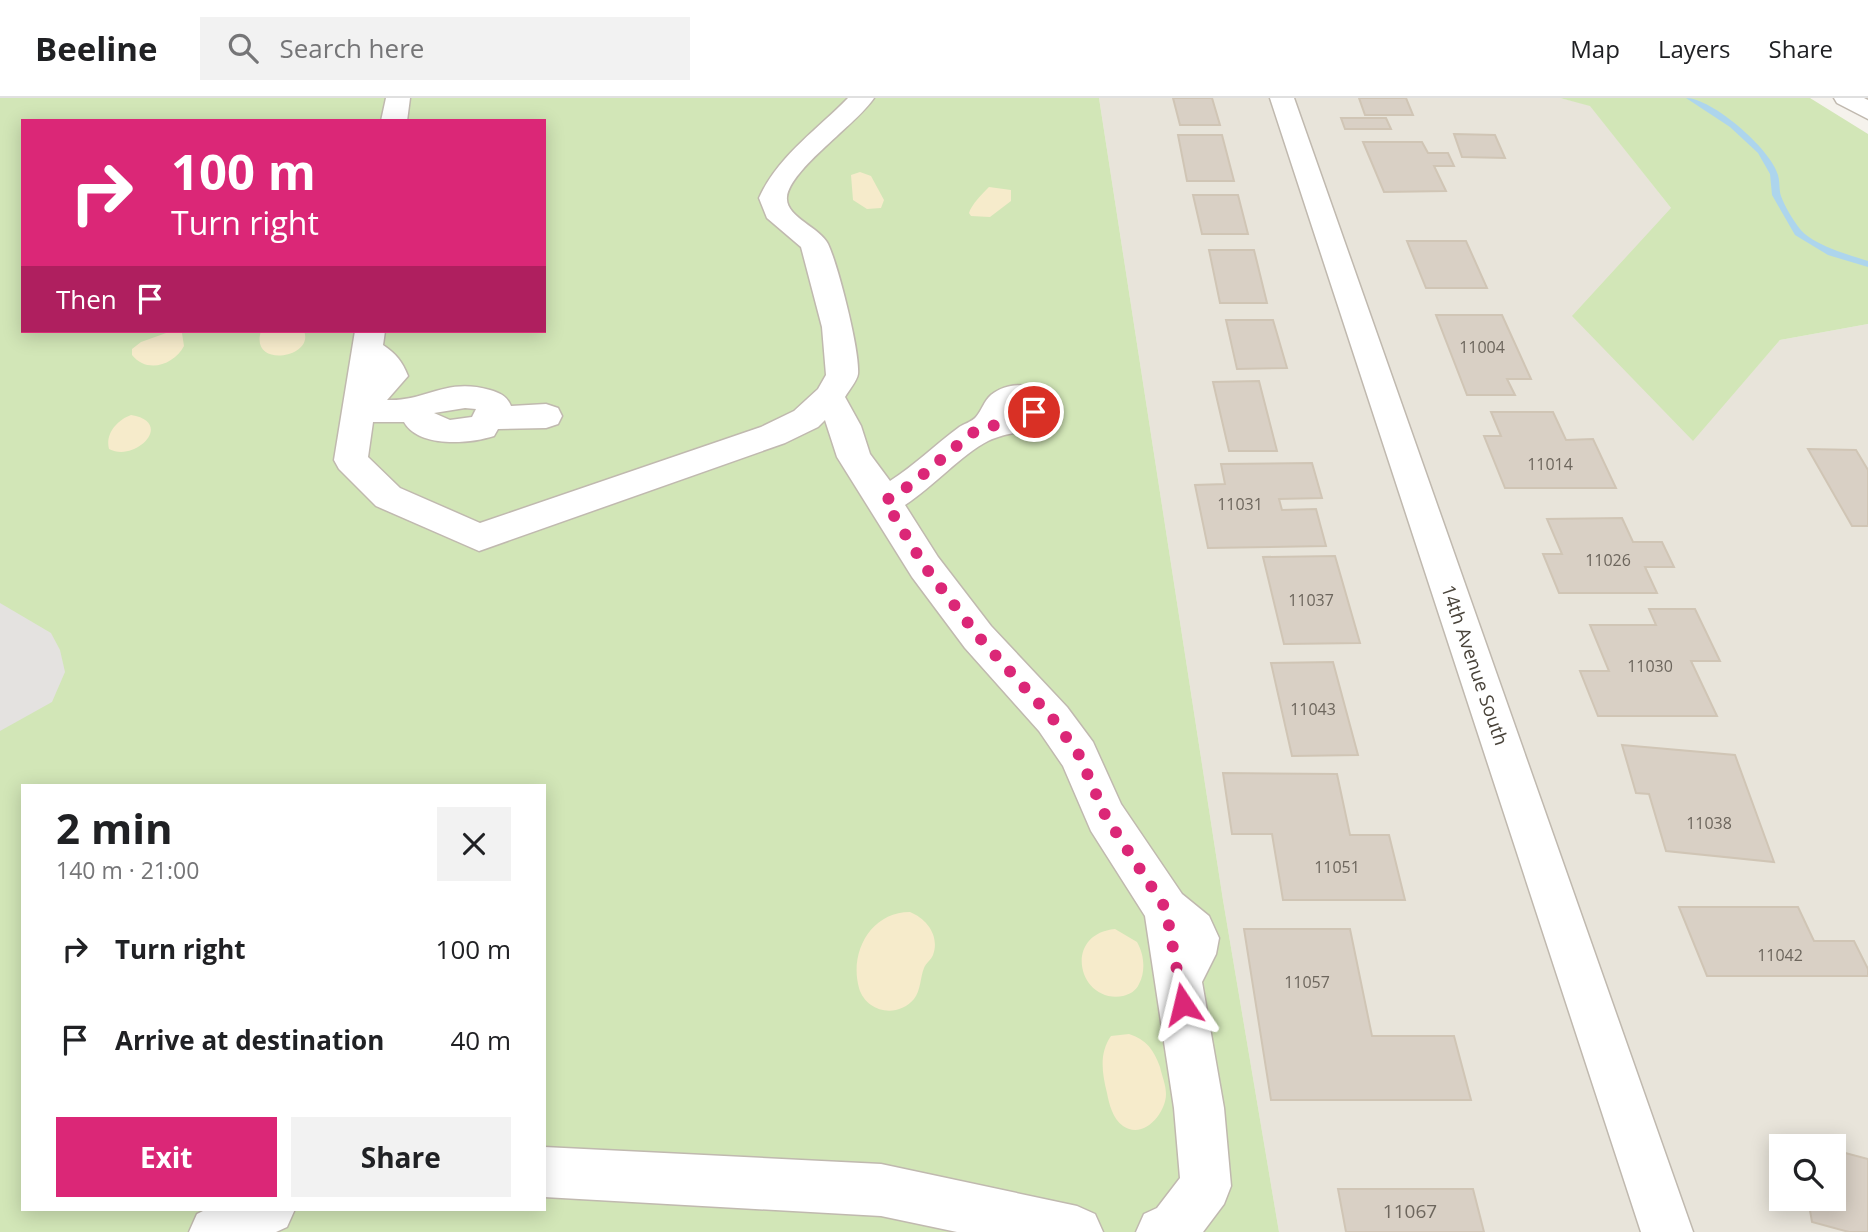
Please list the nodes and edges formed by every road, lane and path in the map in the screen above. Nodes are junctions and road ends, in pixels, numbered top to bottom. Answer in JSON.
{"nodes":[{"id":1,"x":398,"y":98,"type":"edge"},
{"id":2,"x":862,"y":98,"type":"edge"},
{"id":3,"x":1282,"y":98,"type":"edge"},
{"id":4,"x":1846,"y":98,"type":"edge"},
{"id":5,"x":1868,"y":111,"type":"edge"},
{"id":6,"x":394,"y":119,"type":"edge"},
{"id":7,"x":369,"y":339,"type":"edge"},
{"id":8,"x":829,"y":397,"type":"junction"},
{"id":9,"x":357,"y":410,"type":"junction"},
{"id":10,"x":546,"y":416,"type":"dead end"},
{"id":11,"x":987,"y":427,"type":"dead end"},
{"id":12,"x":885,"y":501,"type":"junction"},
{"id":13,"x":546,"y":1172,"type":"edge"},
{"id":14,"x":265,"y":1211,"type":"edge"},
{"id":15,"x":215,"y":1232,"type":"edge"},
{"id":16,"x":1077,"y":1232,"type":"edge"},
{"id":17,"x":1163,"y":1232,"type":"edge"},
{"id":18,"x":1667,"y":1232,"type":"edge"}],
"edges":[{"from":1,"to":6,"type":"street"},
{"from":2,"to":8,"type":"street"},
{"from":3,"to":18,"type":"street","name":"14th Avenue South"},
{"from":4,"to":5,"type":"street"},
{"from":7,"to":9,"type":"street"},
{"from":8,"to":9,"type":"street"},
{"from":8,"to":12,"type":"street"},
{"from":9,"to":10,"type":"street"},
{"from":11,"to":12,"type":"street"},
{"from":12,"to":17,"type":"street"},
{"from":13,"to":16,"type":"street"},
{"from":14,"to":15,"type":"street"}]}
